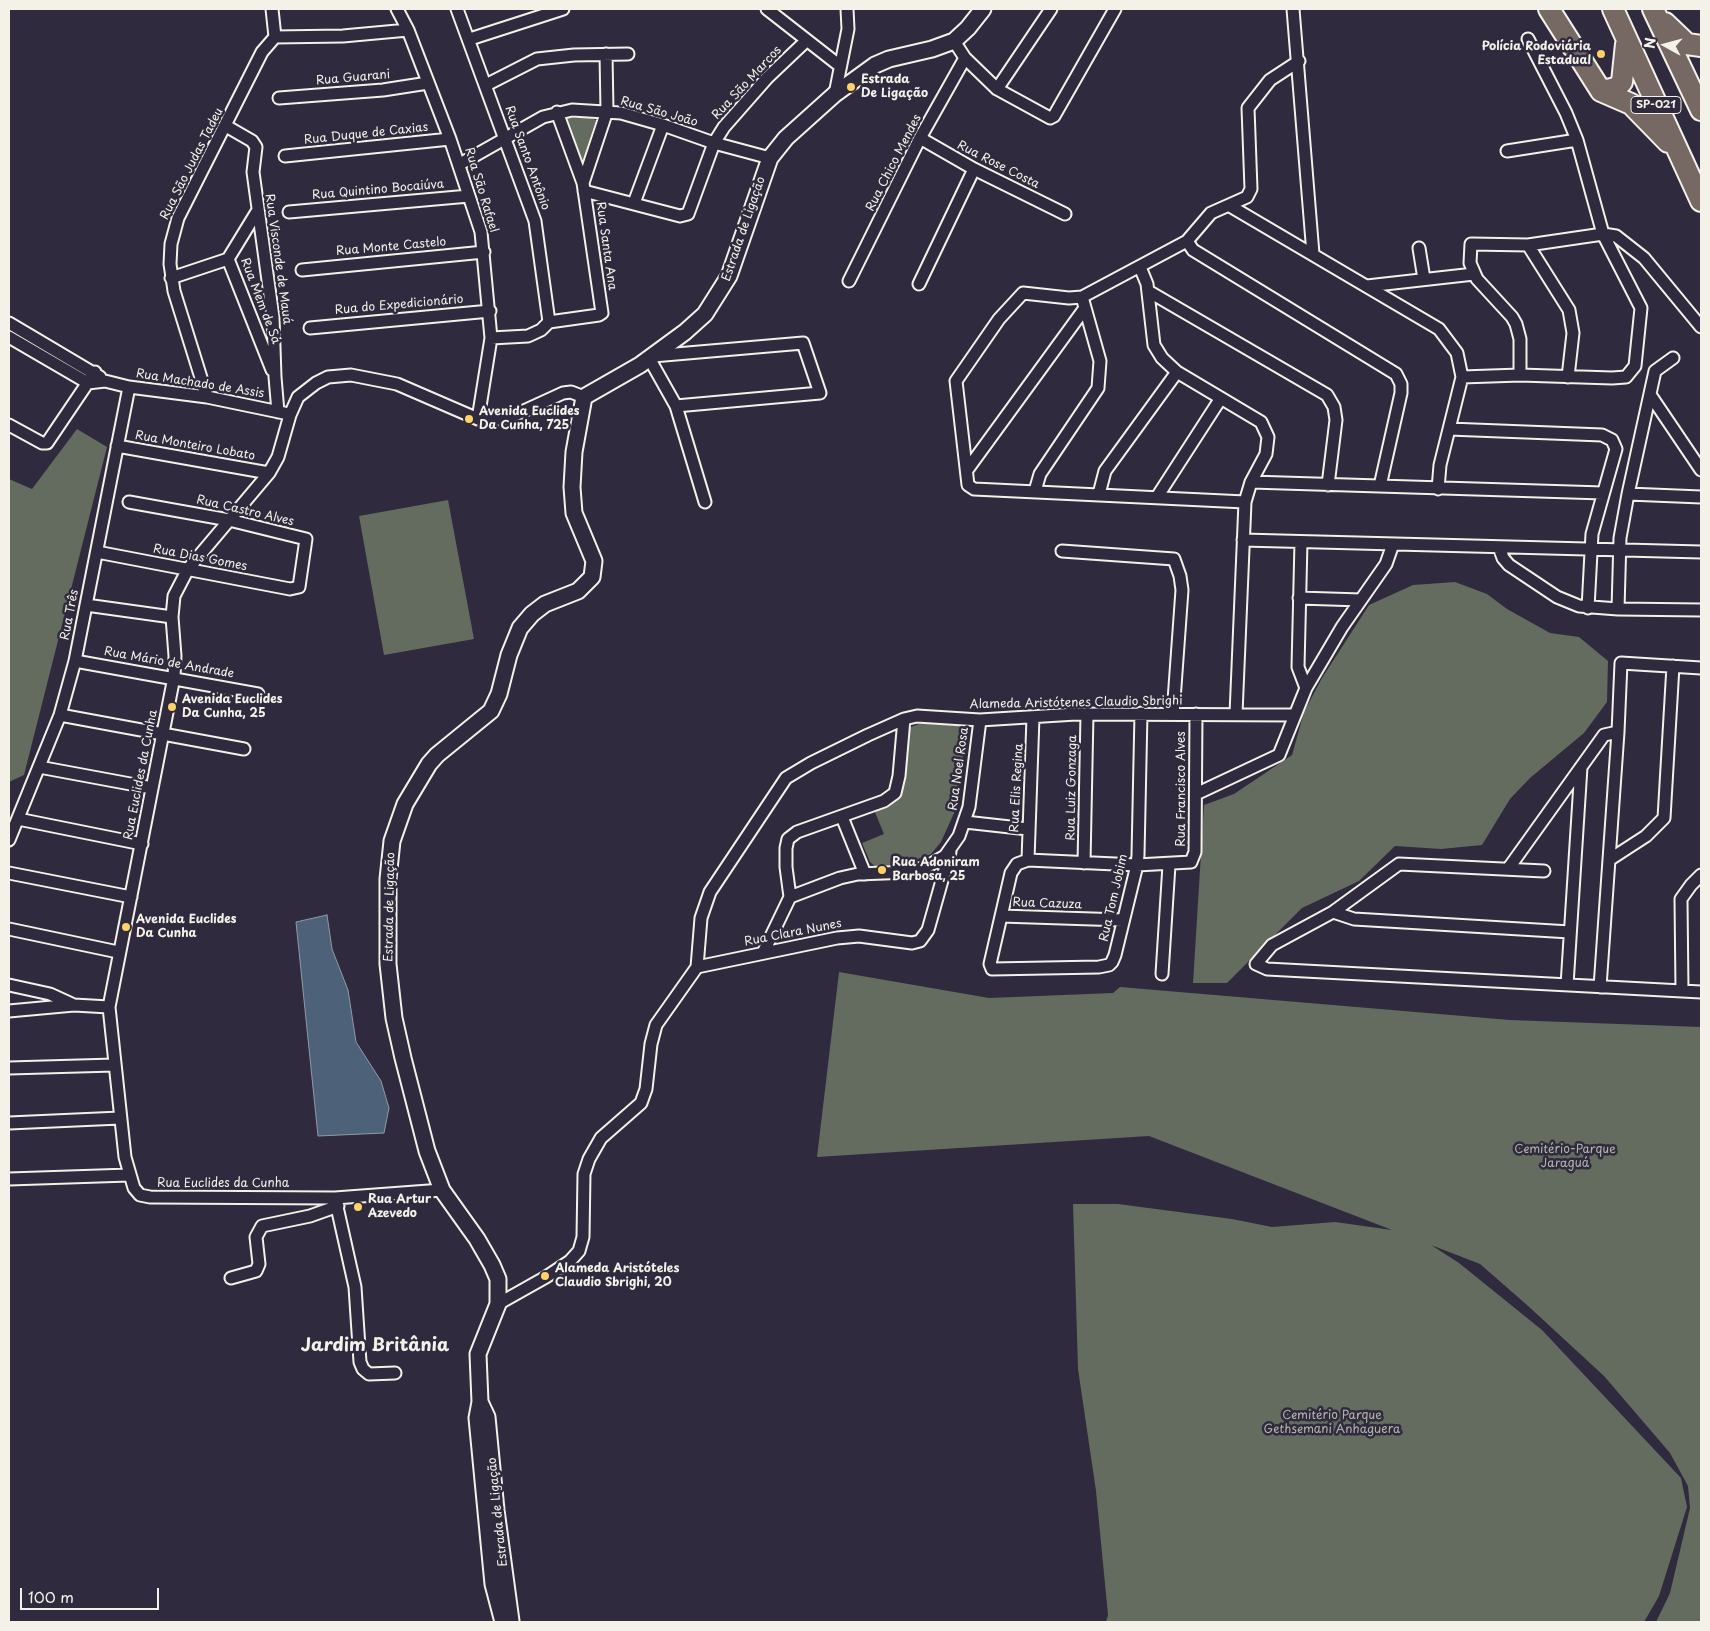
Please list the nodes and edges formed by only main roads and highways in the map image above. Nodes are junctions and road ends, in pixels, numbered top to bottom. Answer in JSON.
{"nodes":[{"id":1,"x":983,"y":9,"type":"edge"},
{"id":2,"x":1549,"y":9,"type":"edge"},
{"id":3,"x":1613,"y":9,"type":"edge"},
{"id":4,"x":1654,"y":11,"type":"edge"},
{"id":5,"x":1626,"y":39,"type":"junction"},
{"id":6,"x":1701,"y":46,"type":"edge"},
{"id":7,"x":1601,"y":91,"type":"junction"},
{"id":8,"x":1701,"y":110,"type":"edge"},
{"id":9,"x":1679,"y":155,"type":"junction"},
{"id":10,"x":1701,"y":201,"type":"edge"},
{"id":11,"x":480,"y":1402,"type":"junction"},
{"id":12,"x":503,"y":1622,"type":"edge"},
{"id":13,"x":512,"y":1622,"type":"edge"}],
"edges":[{"from":1,"to":11,"type":"main road","name":"Estrada de Ligação"},
{"from":2,"to":7,"type":"highway"},
{"from":3,"to":5,"type":"highway","number":"SP-021"},
{"from":4,"to":6,"type":"highway"},
{"from":4,"to":8,"type":"highway","number":"SP-021"},
{"from":5,"to":7,"type":"highway"},
{"from":5,"to":9,"type":"highway","number":"SP-021"},
{"from":7,"to":9,"type":"highway"},
{"from":9,"to":10,"type":"highway","number":"SP-021"},
{"from":11,"to":12,"type":"main road","name":"Estrada de Ligação"},
{"from":11,"to":13,"type":"main road","name":"Estrada de Ligação"}]}
